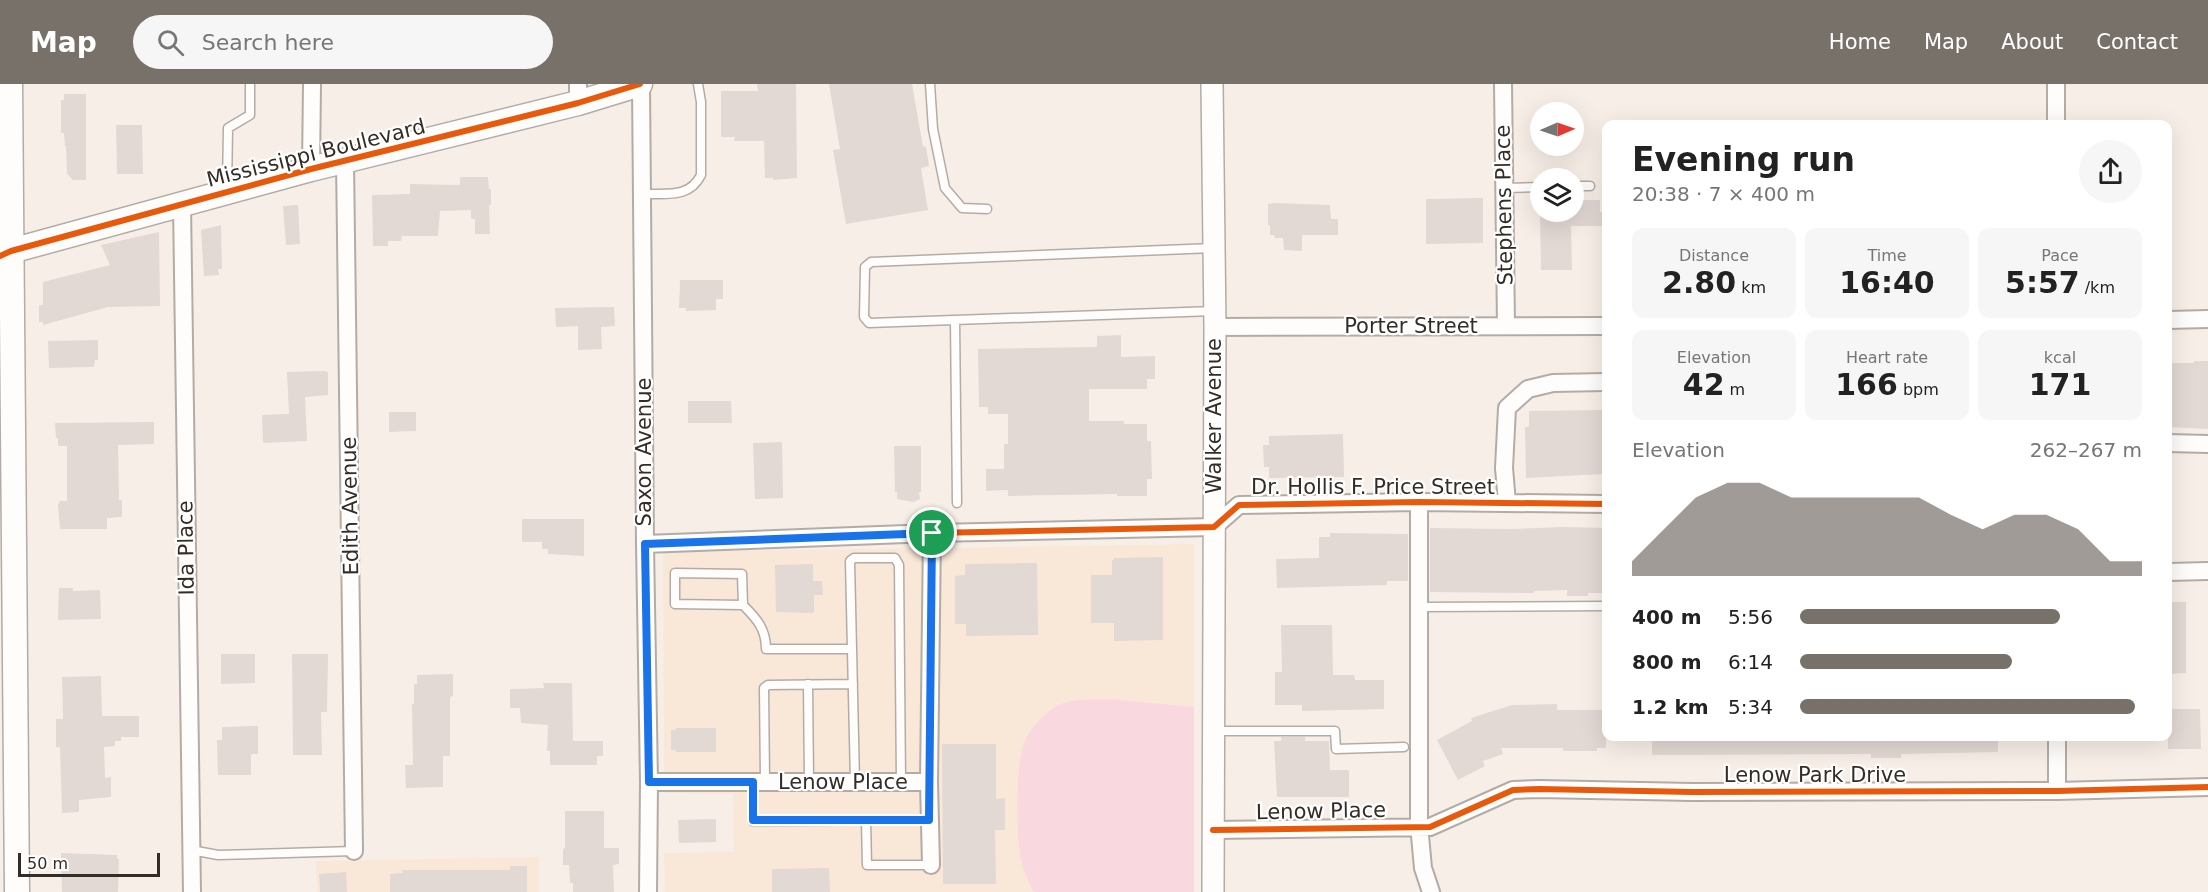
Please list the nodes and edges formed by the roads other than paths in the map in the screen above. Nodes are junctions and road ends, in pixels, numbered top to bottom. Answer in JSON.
{"nodes":[{"id":1,"x":250,"y":84,"type":"edge"},
{"id":2,"x":312,"y":84,"type":"edge"},
{"id":3,"x":641,"y":84,"type":"edge"},
{"id":4,"x":698,"y":84,"type":"edge"},
{"id":5,"x":930,"y":84,"type":"edge"},
{"id":6,"x":1212,"y":84,"type":"edge"},
{"id":7,"x":1503,"y":84,"type":"edge"},
{"id":8,"x":2056,"y":84,"type":"edge"},
{"id":9,"x":13,"y":85,"type":"edge"},
{"id":10,"x":578,"y":94,"type":"edge"},
{"id":11,"x":2056,"y":120,"type":"edge"},
{"id":12,"x":345,"y":161,"type":"junction"},
{"id":13,"x":5,"y":169,"type":"edge"},
{"id":14,"x":311,"y":169,"type":"junction"},
{"id":15,"x":1584,"y":186,"type":"edge"},
{"id":16,"x":1590,"y":186,"type":"dead end"},
{"id":17,"x":1530,"y":187,"type":"edge"},
{"id":18,"x":1504,"y":188,"type":"junction"},
{"id":19,"x":227,"y":192,"type":"junction"},
{"id":20,"x":643,"y":194,"type":"junction"},
{"id":21,"x":182,"y":204,"type":"junction"},
{"id":22,"x":987,"y":209,"type":"dead end"},
{"id":23,"x":1213,"y":248,"type":"junction"},
{"id":24,"x":4,"y":253,"type":"edge"},
{"id":25,"x":1215,"y":319,"type":"junction"},
{"id":26,"x":2208,"y":319,"type":"edge"},
{"id":27,"x":955,"y":320,"type":"junction"},
{"id":28,"x":2172,"y":320,"type":"edge"},
{"id":29,"x":1506,"y":326,"type":"junction"},
{"id":30,"x":1602,"y":326,"type":"edge"},
{"id":31,"x":1602,"y":382,"type":"edge"},
{"id":32,"x":2172,"y":444,"type":"edge"},
{"id":33,"x":2208,"y":444,"type":"edge"},
{"id":34,"x":1419,"y":502,"type":"junction"},
{"id":35,"x":957,"y":503,"type":"dead end"},
{"id":36,"x":1507,"y":503,"type":"junction"},
{"id":37,"x":1602,"y":504,"type":"edge"},
{"id":38,"x":1214,"y":526,"type":"junction"},
{"id":39,"x":932,"y":533,"type":"junction"},
{"id":40,"x":645,"y":544,"type":"junction"},
{"id":41,"x":7,"y":547,"type":"edge"},
{"id":42,"x":2208,"y":571,"type":"edge"},
{"id":43,"x":2172,"y":572,"type":"edge"},
{"id":44,"x":743,"y":605,"type":"junction"},
{"id":45,"x":1602,"y":606,"type":"edge"},
{"id":46,"x":1419,"y":607,"type":"junction"},
{"id":47,"x":852,"y":649,"type":"junction"},
{"id":48,"x":808,"y":684,"type":"junction"},
{"id":49,"x":852,"y":684,"type":"junction"},
{"id":50,"x":1213,"y":730,"type":"junction"},
{"id":51,"x":2057,"y":741,"type":"edge"},
{"id":52,"x":1404,"y":747,"type":"dead end"},
{"id":53,"x":649,"y":782,"type":"junction"},
{"id":54,"x":759,"y":782,"type":"junction"},
{"id":55,"x":809,"y":782,"type":"junction"},
{"id":56,"x":855,"y":782,"type":"junction"},
{"id":57,"x":901,"y":782,"type":"junction"},
{"id":58,"x":929,"y":782,"type":"junction"},
{"id":59,"x":2208,"y":787,"type":"edge"},
{"id":60,"x":2057,"y":791,"type":"junction"},
{"id":61,"x":929,"y":820,"type":"junction"},
{"id":62,"x":867,"y":821,"type":"junction"},
{"id":63,"x":1424,"y":826,"type":"junction"},
{"id":64,"x":1213,"y":830,"type":"junction"},
{"id":65,"x":191,"y":850,"type":"junction"},
{"id":66,"x":354,"y":851,"type":"joint"},
{"id":67,"x":931,"y":865,"type":"joint"},
{"id":68,"x":17,"y":892,"type":"edge"},
{"id":69,"x":192,"y":892,"type":"edge"},
{"id":70,"x":648,"y":892,"type":"edge"},
{"id":71,"x":1213,"y":892,"type":"edge"},
{"id":72,"x":1431,"y":892,"type":"edge"}],
"edges":[{"from":1,"to":19,"type":"lane"},
{"from":2,"to":14,"type":"street"},
{"from":3,"to":10,"type":"main road","name":"Mississippi Boulevard"},
{"from":3,"to":20,"type":"street","name":"Saxon Avenue"},
{"from":4,"to":20,"type":"lane"},
{"from":5,"to":22,"type":"lane"},
{"from":6,"to":23,"type":"street","name":"Walker Avenue"},
{"from":7,"to":18,"type":"street","name":"Stephens Place"},
{"from":8,"to":11,"type":"street"},
{"from":9,"to":13,"type":"main road"},
{"from":10,"to":12,"type":"main road","name":"Mississippi Boulevard"},
{"from":12,"to":14,"type":"main road","name":"Mississippi Boulevard"},
{"from":12,"to":66,"type":"street","name":"Edith Avenue"},
{"from":13,"to":24,"type":"main road"},
{"from":14,"to":19,"type":"main road","name":"Mississippi Boulevard"},
{"from":15,"to":16,"type":"lane"},
{"from":17,"to":18,"type":"lane"},
{"from":18,"to":29,"type":"street","name":"Stephens Place"},
{"from":19,"to":21,"type":"main road","name":"Mississippi Boulevard"},
{"from":20,"to":40,"type":"street","name":"Saxon Avenue"},
{"from":21,"to":24,"type":"main road","name":"Mississippi Boulevard"},
{"from":21,"to":65,"type":"street","name":"Ida Place"},
{"from":23,"to":25,"type":"street","name":"Walker Avenue"},
{"from":23,"to":27,"type":"lane"},
{"from":24,"to":41,"type":"main road"},
{"from":25,"to":27,"type":"lane"},
{"from":25,"to":29,"type":"street","name":"Porter Street"},
{"from":25,"to":38,"type":"street","name":"Walker Avenue"},
{"from":26,"to":28,"type":"street"},
{"from":27,"to":35,"type":"lane"},
{"from":29,"to":30,"type":"street","name":"Porter Street"},
{"from":31,"to":36,"type":"street"},
{"from":32,"to":33,"type":"street"},
{"from":34,"to":36,"type":"street","name":"Dr. Hollis F. Price Street"},
{"from":34,"to":38,"type":"street","name":"Dr. Hollis F. Price Street"},
{"from":34,"to":46,"type":"street"},
{"from":36,"to":37,"type":"street","name":"Dr. Hollis F. Price Street"},
{"from":38,"to":39,"type":"street"},
{"from":38,"to":50,"type":"street","name":"Walker Avenue"},
{"from":39,"to":40,"type":"street"},
{"from":39,"to":58,"type":"street"},
{"from":40,"to":53,"type":"street","name":"Saxon Avenue"},
{"from":41,"to":68,"type":"main road"},
{"from":42,"to":43,"type":"street"},
{"from":44,"to":44,"type":"lane"},
{"from":44,"to":47,"type":"lane"},
{"from":45,"to":46,"type":"lane"},
{"from":46,"to":63,"type":"street"},
{"from":47,"to":49,"type":"lane"},
{"from":47,"to":57,"type":"lane"},
{"from":48,"to":49,"type":"lane"},
{"from":48,"to":54,"type":"lane"},
{"from":48,"to":55,"type":"lane"},
{"from":49,"to":56,"type":"lane"},
{"from":50,"to":52,"type":"lane"},
{"from":50,"to":64,"type":"street","name":"Walker Avenue"},
{"from":51,"to":60,"type":"street"},
{"from":53,"to":54,"type":"street","name":"Lenow Place"},
{"from":53,"to":70,"type":"street","name":"Saxon Avenue"},
{"from":54,"to":55,"type":"street","name":"Lenow Place"},
{"from":54,"to":62,"type":"lane"},
{"from":55,"to":56,"type":"street","name":"Lenow Place"},
{"from":56,"to":57,"type":"street","name":"Lenow Place"},
{"from":57,"to":58,"type":"street","name":"Lenow Place"},
{"from":58,"to":61,"type":"street"},
{"from":59,"to":60,"type":"street","name":"Lenow Park Drive"},
{"from":60,"to":63,"type":"street","name":"Lenow Park Drive"},
{"from":61,"to":62,"type":"lane"},
{"from":61,"to":67,"type":"street"},
{"from":62,"to":67,"type":"lane"},
{"from":63,"to":64,"type":"street","name":"Lenow Place"},
{"from":63,"to":72,"type":"street"},
{"from":64,"to":71,"type":"street","name":"Walker Avenue"},
{"from":65,"to":66,"type":"lane"},
{"from":65,"to":69,"type":"street","name":"Ida Place"}]}
